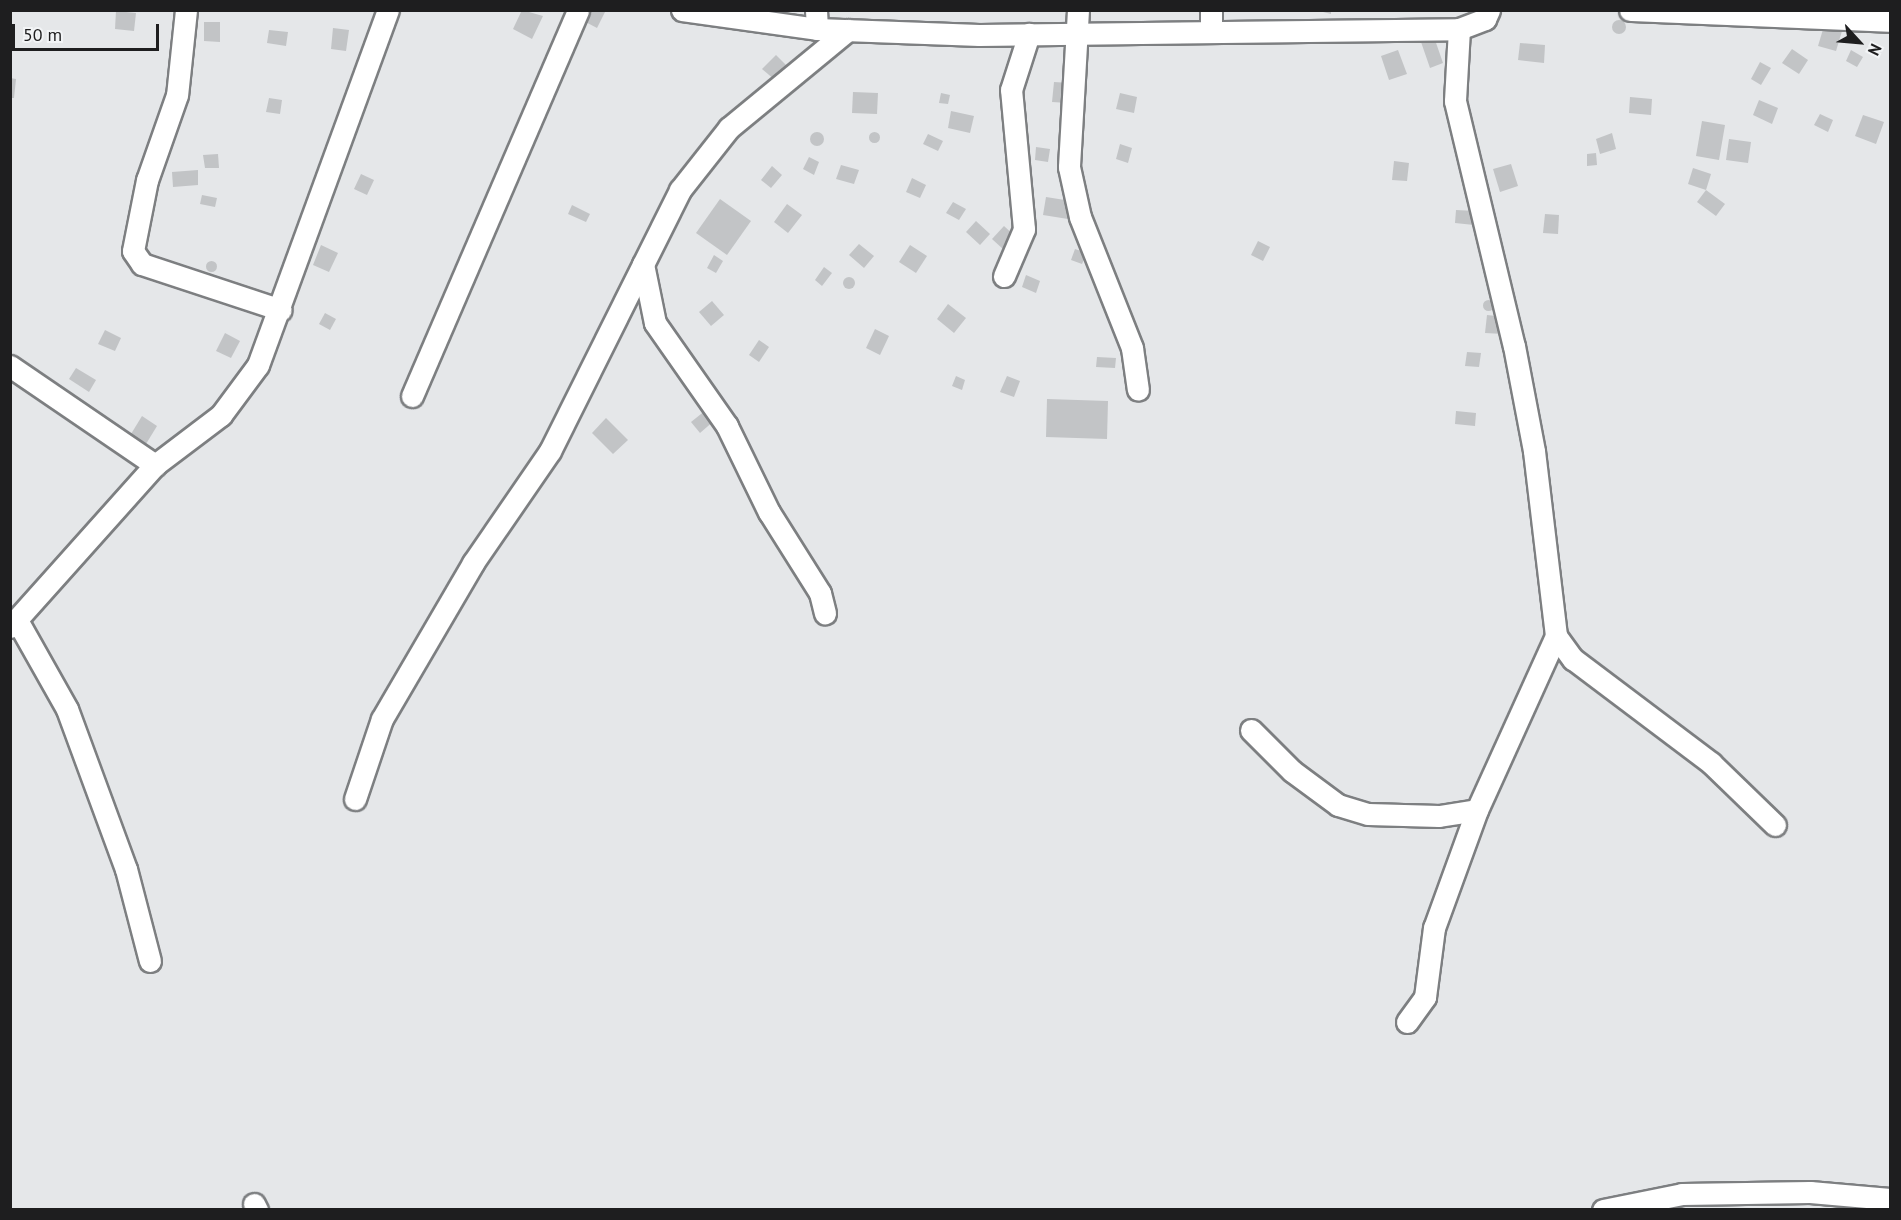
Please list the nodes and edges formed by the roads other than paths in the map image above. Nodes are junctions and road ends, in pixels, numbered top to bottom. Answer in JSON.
{"nodes":[{"id":1,"x":186,"y":10,"type":"edge"},
{"id":2,"x":388,"y":10,"type":"edge"},
{"id":3,"x":578,"y":10,"type":"edge"},
{"id":4,"x":682,"y":10,"type":"edge"},
{"id":5,"x":1078,"y":10,"type":"edge"},
{"id":6,"x":1211,"y":10,"type":"edge"},
{"id":7,"x":1489,"y":10,"type":"edge"},
{"id":8,"x":1630,"y":10,"type":"edge"},
{"id":9,"x":1742,"y":14,"type":"edge"},
{"id":10,"x":1863,"y":14,"type":"edge"},
{"id":11,"x":816,"y":20,"type":"edge"},
{"id":12,"x":1345,"y":21,"type":"edge"},
{"id":13,"x":1890,"y":21,"type":"edge"},
{"id":14,"x":848,"y":30,"type":"junction"},
{"id":15,"x":1459,"y":30,"type":"junction"},
{"id":16,"x":1210,"y":32,"type":"junction"},
{"id":17,"x":1029,"y":34,"type":"junction"},
{"id":18,"x":1078,"y":34,"type":"junction"},
{"id":19,"x":643,"y":264,"type":"junction"},
{"id":20,"x":1004,"y":276,"type":"dead end"},
{"id":21,"x":281,"y":310,"type":"junction"},
{"id":22,"x":10,"y":366,"type":"edge"},
{"id":23,"x":1138,"y":390,"type":"dead end"},
{"id":24,"x":411,"y":396,"type":"dead end"},
{"id":25,"x":155,"y":465,"type":"junction"},
{"id":26,"x":825,"y":613,"type":"dead end"},
{"id":27,"x":14,"y":625,"type":"edge"},
{"id":28,"x":1556,"y":636,"type":"junction"},
{"id":29,"x":1251,"y":730,"type":"dead end"},
{"id":30,"x":354,"y":799,"type":"dead end"},
{"id":31,"x":1477,"y":810,"type":"junction"},
{"id":32,"x":1775,"y":825,"type":"dead end"},
{"id":33,"x":150,"y":961,"type":"dead end"},
{"id":34,"x":1407,"y":1022,"type":"dead end"},
{"id":35,"x":1889,"y":1198,"type":"edge"},
{"id":36,"x":1603,"y":1209,"type":"edge"}],
"edges":[{"from":1,"to":21,"type":"street"},
{"from":2,"to":21,"type":"street"},
{"from":3,"to":24,"type":"street"},
{"from":4,"to":11,"type":"street"},
{"from":5,"to":18,"type":"street"},
{"from":6,"to":16,"type":"street"},
{"from":7,"to":15,"type":"street"},
{"from":8,"to":9,"type":"street"},
{"from":9,"to":10,"type":"street"},
{"from":10,"to":13,"type":"street"},
{"from":11,"to":14,"type":"street"},
{"from":12,"to":15,"type":"street"},
{"from":12,"to":16,"type":"street"},
{"from":14,"to":17,"type":"street"},
{"from":14,"to":19,"type":"street"},
{"from":15,"to":28,"type":"street"},
{"from":16,"to":18,"type":"street"},
{"from":17,"to":18,"type":"street"},
{"from":17,"to":20,"type":"street"},
{"from":18,"to":23,"type":"street"},
{"from":19,"to":26,"type":"street"},
{"from":19,"to":30,"type":"street"},
{"from":21,"to":25,"type":"street"},
{"from":22,"to":25,"type":"street"},
{"from":25,"to":27,"type":"street"},
{"from":27,"to":33,"type":"street"},
{"from":28,"to":31,"type":"street"},
{"from":28,"to":32,"type":"street"},
{"from":29,"to":31,"type":"street"},
{"from":31,"to":34,"type":"street"},
{"from":35,"to":36,"type":"street"}]}
